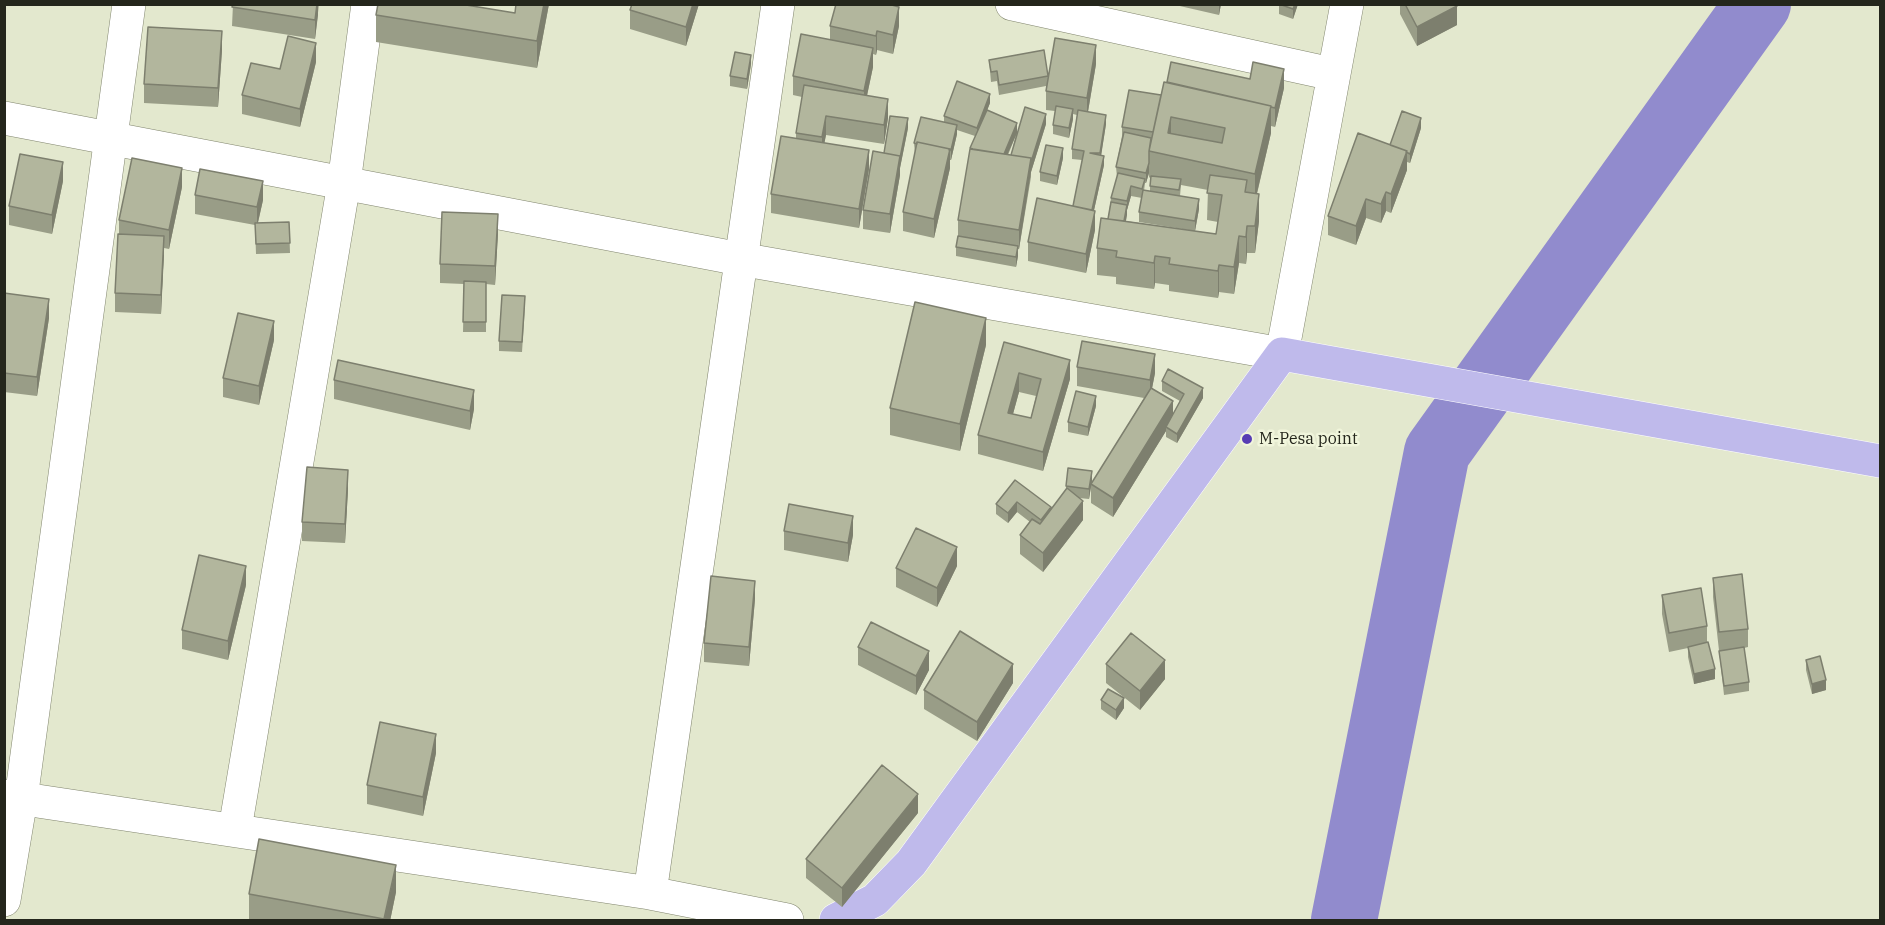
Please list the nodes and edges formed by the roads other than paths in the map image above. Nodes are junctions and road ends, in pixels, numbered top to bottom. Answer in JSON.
{"nodes":[{"id":1,"x":129,"y":4,"type":"edge"},
{"id":2,"x":368,"y":4,"type":"edge"},
{"id":3,"x":778,"y":4,"type":"edge"},
{"id":4,"x":1012,"y":4,"type":"edge"},
{"id":5,"x":1347,"y":4,"type":"edge"},
{"id":6,"x":1332,"y":74,"type":"junction"},
{"id":7,"x":4,"y":118,"type":"edge"},
{"id":8,"x":111,"y":138,"type":"junction"},
{"id":9,"x":344,"y":183,"type":"junction"},
{"id":10,"x":740,"y":259,"type":"junction"},
{"id":11,"x":1282,"y":354,"type":"junction"},
{"id":12,"x":1881,"y":461,"type":"edge"},
{"id":13,"x":13,"y":797,"type":"edge"},
{"id":14,"x":235,"y":829,"type":"junction"},
{"id":15,"x":650,"y":893,"type":"junction"},
{"id":16,"x":4,"y":900,"type":"edge"},
{"id":17,"x":787,"y":921,"type":"edge"},
{"id":18,"x":836,"y":921,"type":"edge"}],
"edges":[{"from":1,"to":8,"type":"street"},
{"from":2,"to":9,"type":"street"},
{"from":3,"to":10,"type":"street"},
{"from":4,"to":6,"type":"street"},
{"from":5,"to":6,"type":"street"},
{"from":6,"to":11,"type":"street"},
{"from":7,"to":8,"type":"street"},
{"from":8,"to":9,"type":"street"},
{"from":8,"to":13,"type":"street"},
{"from":9,"to":10,"type":"street"},
{"from":9,"to":14,"type":"street"},
{"from":10,"to":11,"type":"street"},
{"from":10,"to":15,"type":"street"},
{"from":11,"to":12,"type":"main road"},
{"from":11,"to":18,"type":"main road"},
{"from":13,"to":14,"type":"street"},
{"from":13,"to":16,"type":"street"},
{"from":14,"to":15,"type":"street"},
{"from":15,"to":17,"type":"street"}]}
